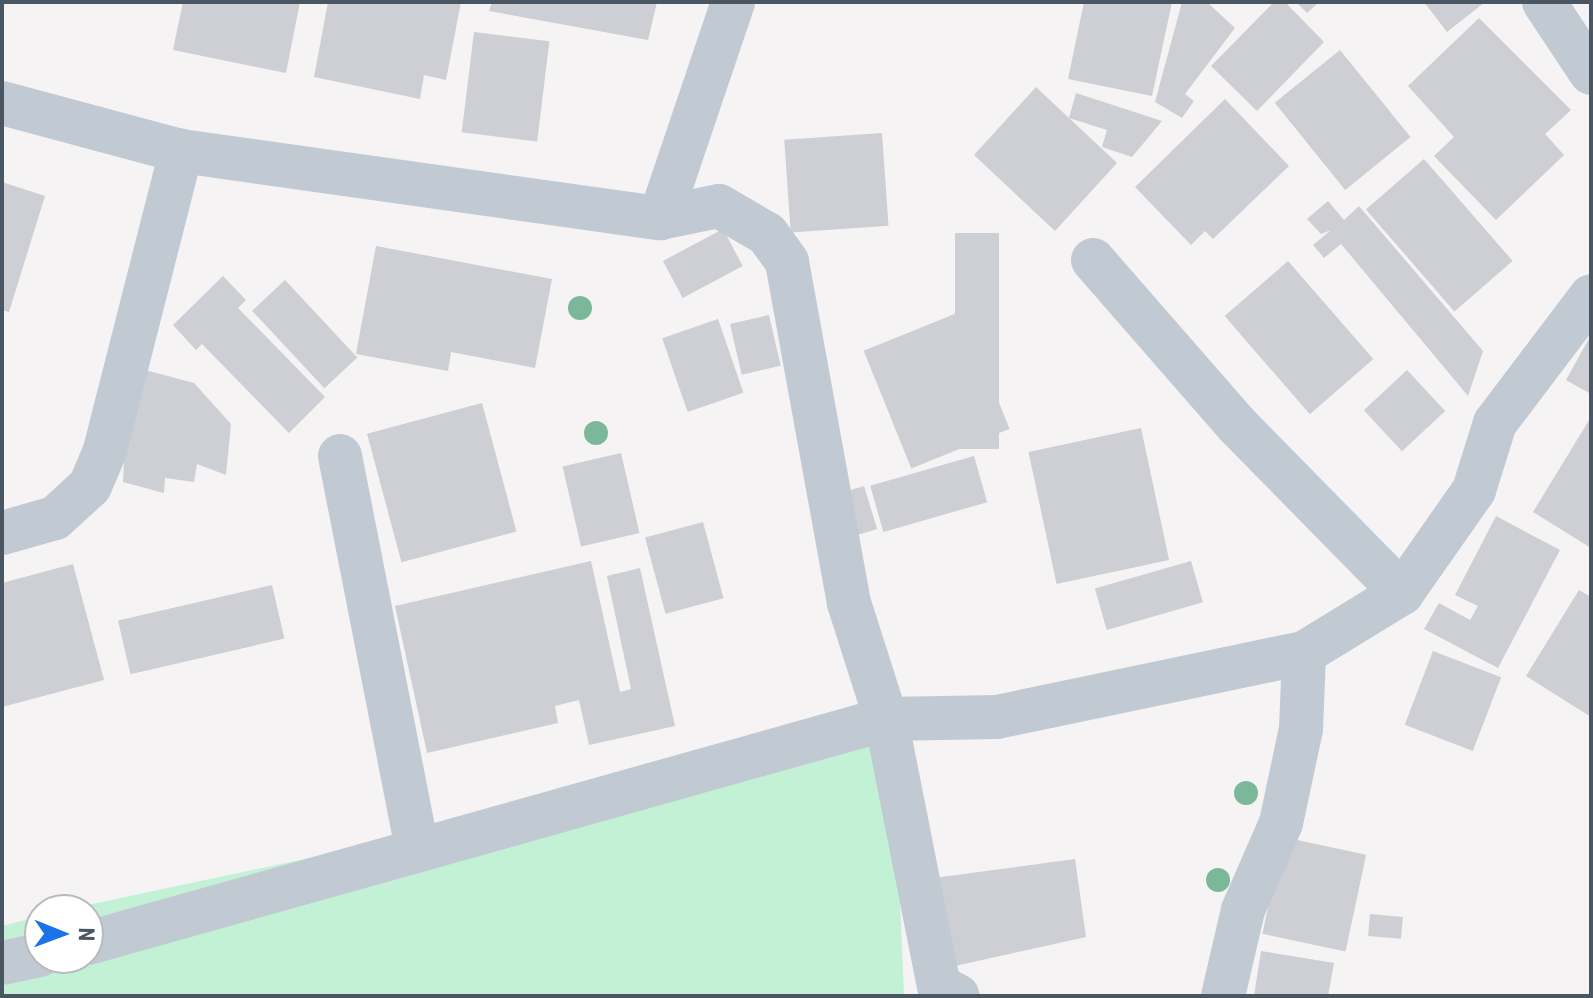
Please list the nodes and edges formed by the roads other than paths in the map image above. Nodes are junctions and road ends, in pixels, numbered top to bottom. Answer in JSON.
{"nodes":[{"id":1,"x":733,"y":2,"type":"edge"},
{"id":2,"x":1544,"y":2,"type":"edge"},
{"id":3,"x":1591,"y":73,"type":"edge"},
{"id":4,"x":2,"y":103,"type":"edge"},
{"id":5,"x":181,"y":151,"type":"junction"},
{"id":6,"x":660,"y":218,"type":"junction"},
{"id":7,"x":1093,"y":260,"type":"dead end"},
{"id":8,"x":1591,"y":296,"type":"edge"},
{"id":9,"x":340,"y":456,"type":"dead end"},
{"id":10,"x":2,"y":533,"type":"edge"},
{"id":11,"x":1402,"y":593,"type":"junction"},
{"id":12,"x":1304,"y":653,"type":"junction"},
{"id":13,"x":886,"y":719,"type":"junction"},
{"id":14,"x":417,"y":850,"type":"junction"},
{"id":15,"x":104,"y":938,"type":"edge"},
{"id":16,"x":24,"y":958,"type":"edge"},
{"id":17,"x":2,"y":963,"type":"edge"},
{"id":18,"x":958,"y":996,"type":"edge"},
{"id":19,"x":1223,"y":996,"type":"edge"}],
"edges":[{"from":1,"to":6,"type":"street"},
{"from":2,"to":3,"type":"street"},
{"from":4,"to":5,"type":"street"},
{"from":5,"to":6,"type":"street"},
{"from":5,"to":10,"type":"street"},
{"from":6,"to":13,"type":"street"},
{"from":7,"to":11,"type":"street"},
{"from":8,"to":11,"type":"street"},
{"from":9,"to":14,"type":"street"},
{"from":11,"to":12,"type":"street"},
{"from":12,"to":13,"type":"street"},
{"from":12,"to":19,"type":"street"},
{"from":13,"to":14,"type":"street"},
{"from":13,"to":18,"type":"street"},
{"from":14,"to":15,"type":"street"},
{"from":16,"to":17,"type":"street"}]}
